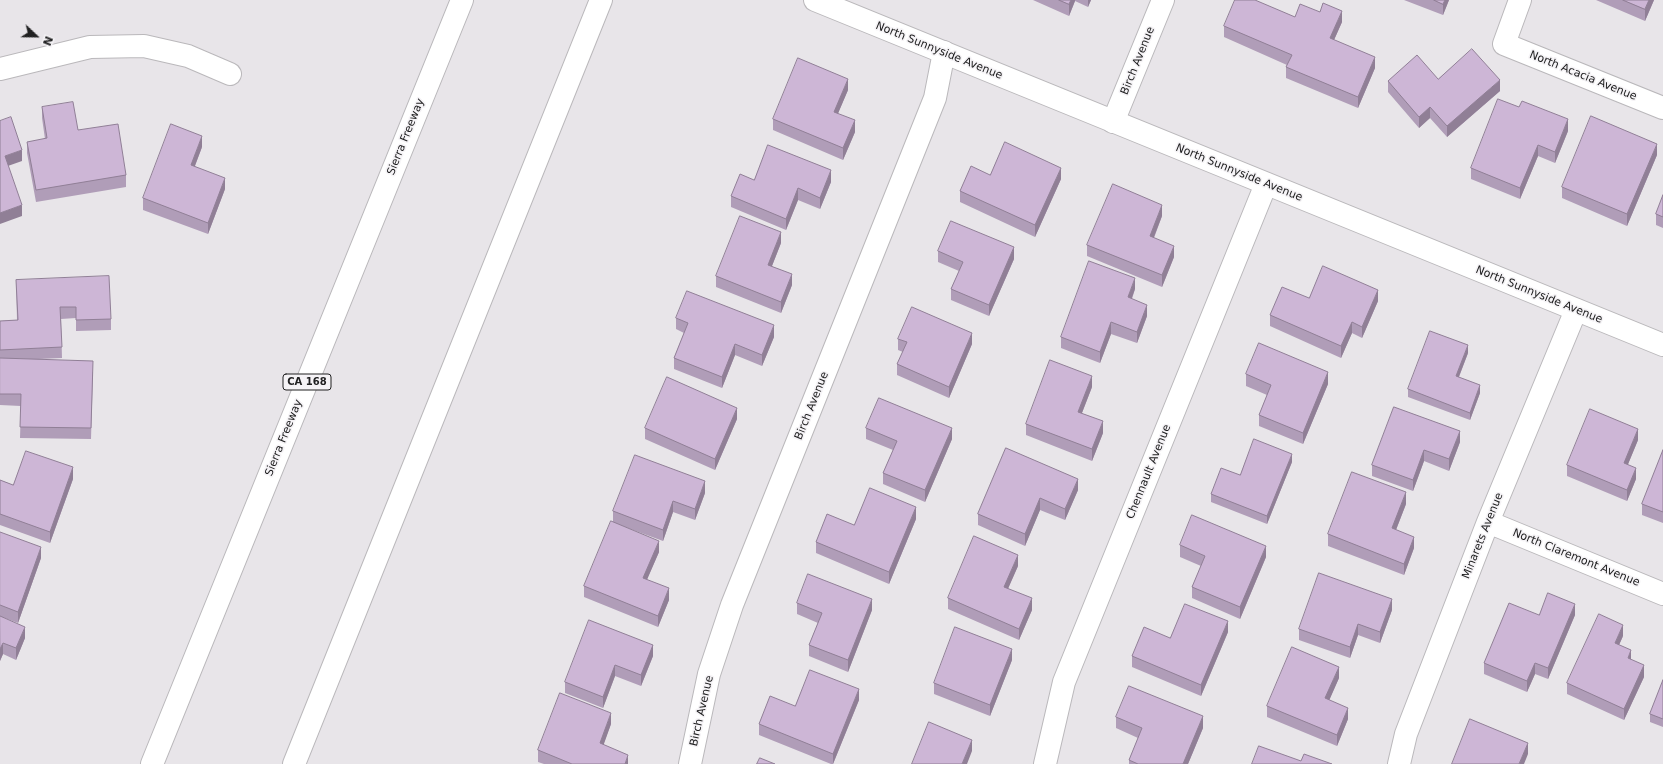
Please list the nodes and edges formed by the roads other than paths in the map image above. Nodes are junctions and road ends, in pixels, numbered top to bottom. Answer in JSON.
{"nodes":[{"id":1,"x":462,"y":0,"type":"edge"},
{"id":2,"x":601,"y":0,"type":"edge"},
{"id":3,"x":815,"y":0,"type":"edge"},
{"id":4,"x":1163,"y":0,"type":"edge"},
{"id":5,"x":1520,"y":0,"type":"edge"},
{"id":6,"x":944,"y":52,"type":"junction"},
{"id":7,"x":0,"y":69,"type":"edge"},
{"id":8,"x":230,"y":74,"type":"dead end"},
{"id":9,"x":1663,"y":108,"type":"edge"},
{"id":10,"x":1113,"y":122,"type":"junction"},
{"id":11,"x":1266,"y":184,"type":"junction"},
{"id":12,"x":1576,"y":310,"type":"junction"},
{"id":13,"x":1663,"y":345,"type":"edge"},
{"id":14,"x":1488,"y":522,"type":"junction"},
{"id":15,"x":1663,"y":594,"type":"edge"},
{"id":16,"x":336,"y":658,"type":"junction"},
{"id":17,"x":152,"y":764,"type":"edge"},
{"id":18,"x":294,"y":764,"type":"edge"},
{"id":19,"x":302,"y":764,"type":"edge"},
{"id":20,"x":690,"y":764,"type":"edge"},
{"id":21,"x":1044,"y":764,"type":"edge"},
{"id":22,"x":1399,"y":764,"type":"edge"}],
"edges":[{"from":1,"to":17,"type":"main road","name":"Sierra Freeway","number":"CA 168"},
{"from":2,"to":16,"type":"main road"},
{"from":3,"to":6,"type":"main road","name":"North Sunnyside Avenue"},
{"from":4,"to":10,"type":"main road","name":"Birch Avenue"},
{"from":5,"to":9,"type":"main road","name":"North Acacia Avenue"},
{"from":6,"to":10,"type":"main road","name":"North Sunnyside Avenue"},
{"from":6,"to":20,"type":"main road","name":"Birch Avenue"},
{"from":7,"to":8,"type":"main road"},
{"from":10,"to":11,"type":"main road","name":"North Sunnyside Avenue"},
{"from":11,"to":12,"type":"main road","name":"North Sunnyside Avenue"},
{"from":11,"to":21,"type":"main road","name":"Chennault Avenue"},
{"from":12,"to":13,"type":"main road","name":"North Sunnyside Avenue"},
{"from":12,"to":14,"type":"main road","name":"Minarets Avenue"},
{"from":14,"to":15,"type":"main road","name":"North Claremont Avenue"},
{"from":14,"to":22,"type":"main road","name":"Minarets Avenue"},
{"from":16,"to":18,"type":"main road"},
{"from":16,"to":19,"type":"main road"}]}
